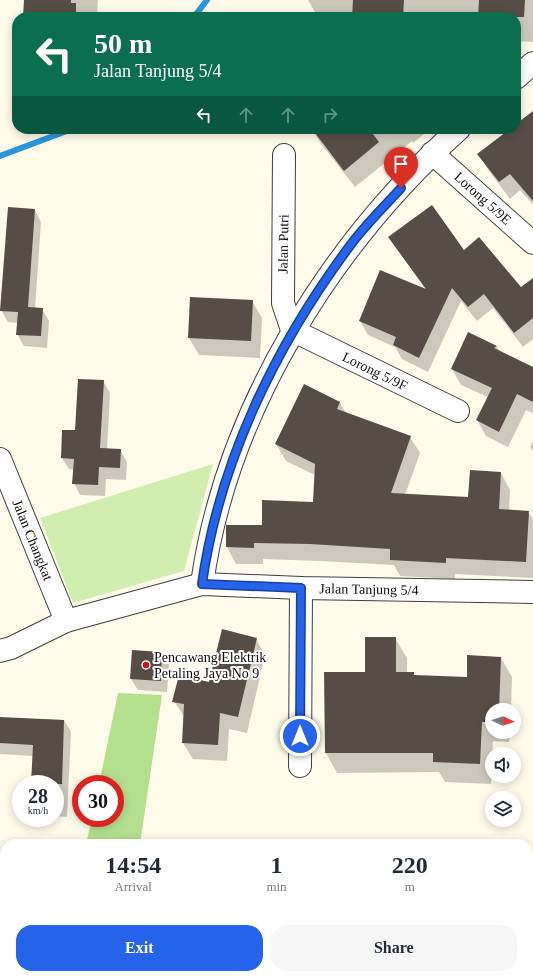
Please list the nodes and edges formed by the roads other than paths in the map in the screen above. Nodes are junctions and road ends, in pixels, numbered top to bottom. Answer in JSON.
{"nodes":[{"id":1,"x":533,"y":63,"type":"edge"},
{"id":2,"x":521,"y":74,"type":"edge"},
{"id":3,"x":453,"y":134,"type":"edge"},
{"id":4,"x":432,"y":153,"type":"junction"},
{"id":5,"x":284,"y":155,"type":"dead end"},
{"id":6,"x":533,"y":243,"type":"edge"},
{"id":7,"x":292,"y":330,"type":"junction"},
{"id":8,"x":458,"y":411,"type":"dead end"},
{"id":9,"x":0,"y":459,"type":"edge"},
{"id":10,"x":202,"y":584,"type":"junction"},
{"id":11,"x":301,"y":588,"type":"junction"},
{"id":12,"x":533,"y":592,"type":"edge"},
{"id":13,"x":66,"y":621,"type":"junction"},
{"id":14,"x":0,"y":651,"type":"edge"},
{"id":15,"x":300,"y":766,"type":"dead end"}],
"edges":[{"from":1,"to":2,"type":"street"},
{"from":3,"to":4,"type":"street"},
{"from":4,"to":6,"type":"street","name":"Lorong 5/9E"},
{"from":4,"to":7,"type":"street"},
{"from":5,"to":7,"type":"street","name":"Jalan Putri"},
{"from":7,"to":8,"type":"street","name":"Lorong 5/9F"},
{"from":7,"to":10,"type":"street"},
{"from":9,"to":13,"type":"street","name":"Jalan Changkat"},
{"from":10,"to":11,"type":"street","name":"Jalan Tanjung 5/4"},
{"from":10,"to":13,"type":"street","name":"Jalan Tanjung 5/4"},
{"from":11,"to":12,"type":"street","name":"Jalan Tanjung 5/4"},
{"from":11,"to":15,"type":"street"},
{"from":13,"to":14,"type":"street","name":"Jalan Tanjung 5/4"}]}
